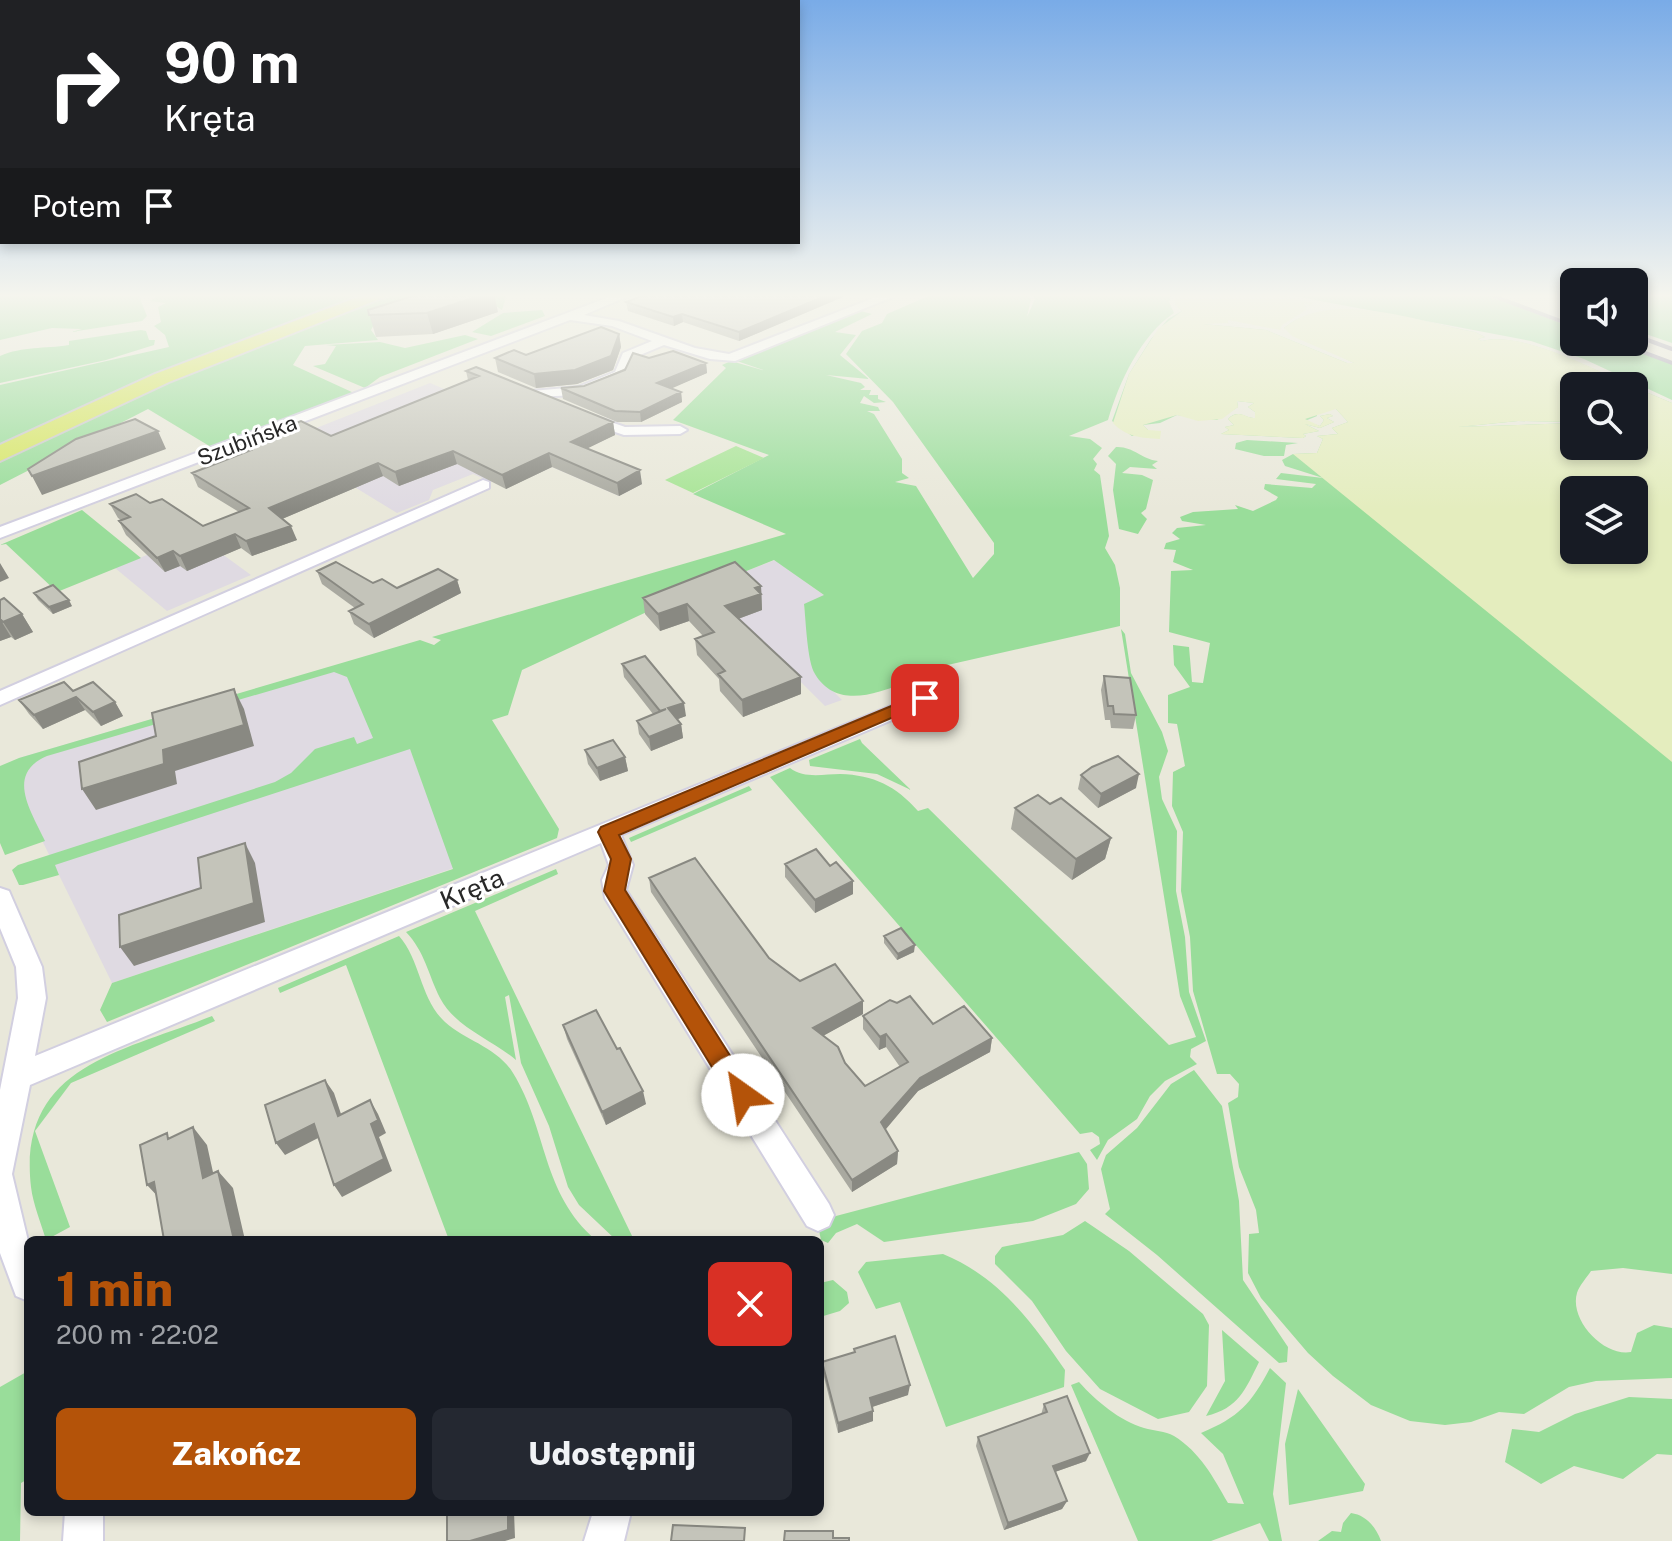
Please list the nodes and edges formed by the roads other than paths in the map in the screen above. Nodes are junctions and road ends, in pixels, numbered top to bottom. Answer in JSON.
{"nodes":[{"id":1,"x":194,"y":366,"type":"edge"},
{"id":2,"x":442,"y":366,"type":"edge"},
{"id":3,"x":467,"y":366,"type":"edge"},
{"id":4,"x":624,"y":366,"type":"edge"},
{"id":5,"x":477,"y":370,"type":"edge"},
{"id":6,"x":680,"y":430,"type":"dead end"},
{"id":7,"x":0,"y":454,"type":"edge"},
{"id":8,"x":483,"y":485,"type":"dead end"},
{"id":9,"x":0,"y":533,"type":"edge"},
{"id":10,"x":925,"y":698,"type":"dead end"},
{"id":11,"x":0,"y":699,"type":"edge"},
{"id":12,"x":608,"y":832,"type":"junction"},
{"id":13,"x":0,"y":898,"type":"edge"},
{"id":14,"x":17,"y":1077,"type":"junction"},
{"id":15,"x":0,"y":1166,"type":"edge"},
{"id":16,"x":0,"y":1182,"type":"edge"},
{"id":17,"x":818,"y":1215,"type":"dead end"},
{"id":18,"x":24,"y":1273,"type":"edge"},
{"id":19,"x":84,"y":1516,"type":"edge"},
{"id":20,"x":611,"y":1516,"type":"edge"},
{"id":21,"x":83,"y":1541,"type":"edge"},
{"id":22,"x":604,"y":1541,"type":"edge"}],
"edges":[{"from":1,"to":7,"type":"main road"},
{"from":2,"to":9,"type":"street","name":"Szubińska"},
{"from":3,"to":5,"type":"street"},
{"from":4,"to":6,"type":"street"},
{"from":8,"to":11,"type":"street"},
{"from":10,"to":12,"type":"street","name":"Kręta"},
{"from":12,"to":14,"type":"street","name":"Kręta"},
{"from":12,"to":17,"type":"street"},
{"from":13,"to":14,"type":"street"},
{"from":14,"to":15,"type":"street"},
{"from":16,"to":18,"type":"street"},
{"from":19,"to":21,"type":"street"},
{"from":20,"to":22,"type":"street"}]}
